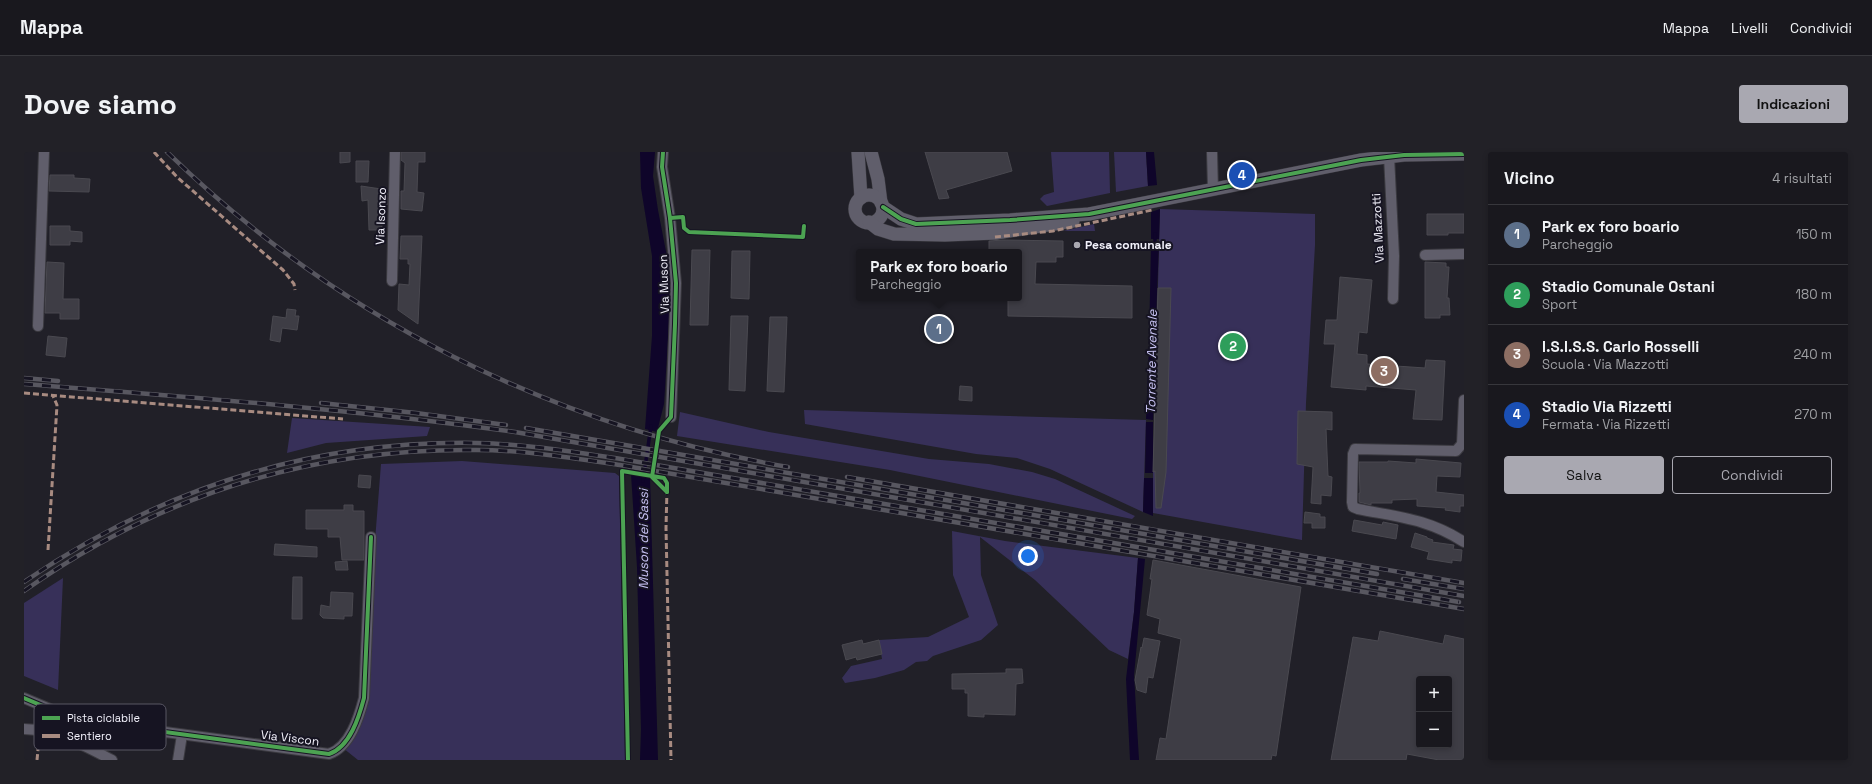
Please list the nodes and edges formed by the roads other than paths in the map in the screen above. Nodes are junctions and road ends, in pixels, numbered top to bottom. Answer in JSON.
{"nodes":[{"id":1,"x":44,"y":152,"type":"edge"},
{"id":2,"x":396,"y":152,"type":"edge"},
{"id":3,"x":663,"y":152,"type":"edge"},
{"id":4,"x":858,"y":152,"type":"edge"},
{"id":5,"x":870,"y":152,"type":"edge"},
{"id":6,"x":1212,"y":152,"type":"edge"},
{"id":7,"x":1456,"y":154,"type":"edge"},
{"id":8,"x":1388,"y":156,"type":"junction"},
{"id":9,"x":1213,"y":190,"type":"junction"},
{"id":10,"x":861,"y":198,"type":"junction"},
{"id":11,"x":882,"y":205,"type":"junction"},
{"id":12,"x":1090,"y":214,"type":"junction"},
{"id":13,"x":903,"y":220,"type":"junction"},
{"id":14,"x":869,"y":222,"type":"junction"},
{"id":15,"x":972,"y":222,"type":"junction"},
{"id":16,"x":945,"y":235,"type":"junction"},
{"id":17,"x":1464,"y":254,"type":"edge"},
{"id":18,"x":1425,"y":255,"type":"dead end"},
{"id":19,"x":392,"y":281,"type":"dead end"},
{"id":20,"x":1393,"y":299,"type":"dead end"},
{"id":21,"x":38,"y":326,"type":"dead end"},
{"id":22,"x":1464,"y":400,"type":"edge"},
{"id":23,"x":671,"y":417,"type":"dead end"},
{"id":24,"x":371,"y":537,"type":"dead end"},
{"id":25,"x":1464,"y":542,"type":"edge"},
{"id":26,"x":24,"y":698,"type":"edge"},
{"id":27,"x":38,"y":704,"type":"edge"},
{"id":28,"x":24,"y":729,"type":"edge"},
{"id":29,"x":34,"y":730,"type":"edge"},
{"id":30,"x":166,"y":733,"type":"edge"},
{"id":31,"x":182,"y":735,"type":"junction"},
{"id":32,"x":92,"y":750,"type":"edge"},
{"id":33,"x":112,"y":760,"type":"edge"},
{"id":34,"x":178,"y":760,"type":"edge"}],
"edges":[{"from":1,"to":21,"type":"street"},
{"from":2,"to":19,"type":"street","name":"Via Isonzo"},
{"from":3,"to":23,"type":"street","name":"Via Muson"},
{"from":4,"to":10,"type":"street"},
{"from":5,"to":11,"type":"street"},
{"from":6,"to":9,"type":"street"},
{"from":7,"to":8,"type":"street"},
{"from":8,"to":9,"type":"street"},
{"from":8,"to":20,"type":"street","name":"Via Mazzotti"},
{"from":9,"to":12,"type":"street"},
{"from":10,"to":11,"type":"street"},
{"from":10,"to":14,"type":"street"},
{"from":11,"to":13,"type":"street"},
{"from":11,"to":14,"type":"street"},
{"from":12,"to":15,"type":"street"},
{"from":12,"to":16,"type":"street"},
{"from":13,"to":15,"type":"street"},
{"from":13,"to":16,"type":"street"},
{"from":14,"to":16,"type":"street"},
{"from":15,"to":16,"type":"street"},
{"from":17,"to":18,"type":"street"},
{"from":22,"to":25,"type":"street"},
{"from":24,"to":31,"type":"street","name":"Via Viscon"},
{"from":26,"to":27,"type":"street","name":"Via Viscon"},
{"from":28,"to":29,"type":"street"},
{"from":30,"to":31,"type":"street","name":"Via Viscon"},
{"from":31,"to":34,"type":"street"},
{"from":32,"to":33,"type":"street"}]}
